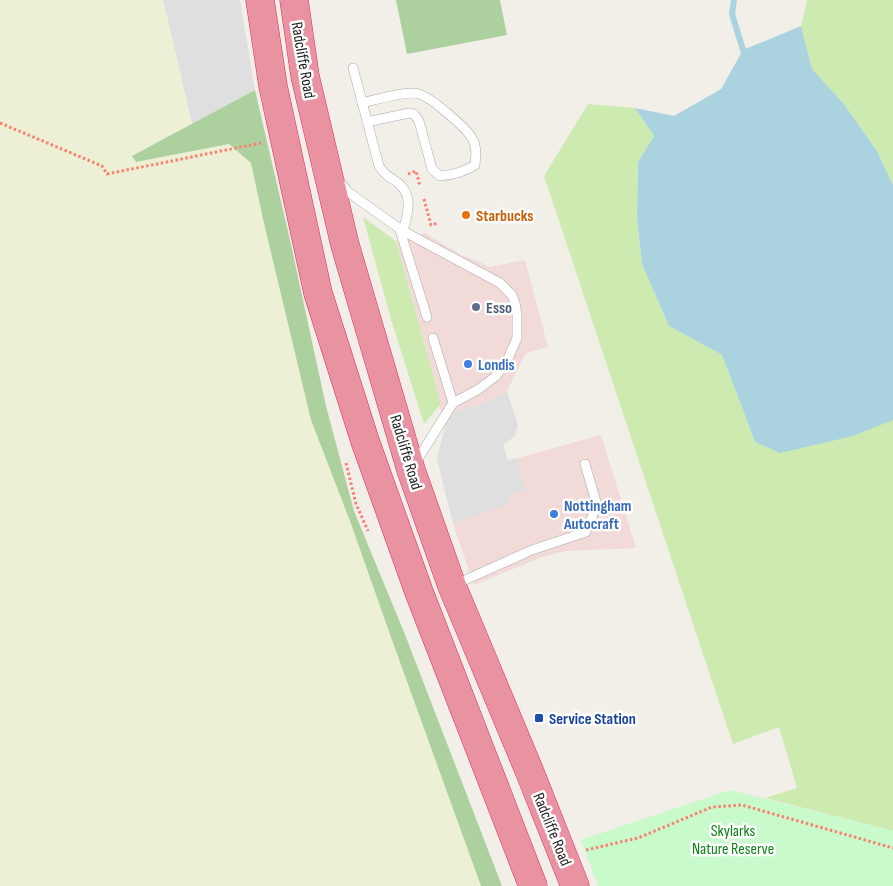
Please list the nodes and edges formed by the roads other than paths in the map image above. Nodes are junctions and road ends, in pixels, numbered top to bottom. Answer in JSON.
{"nodes":[{"id":1,"x":260,"y":0,"type":"edge"},
{"id":2,"x":294,"y":0,"type":"edge"},
{"id":3,"x":352,"y":68,"type":"dead end"},
{"id":4,"x":362,"y":103,"type":"junction"},
{"id":5,"x":367,"y":122,"type":"junction"},
{"id":6,"x":327,"y":168,"type":"junction"},
{"id":7,"x":401,"y":229,"type":"junction"},
{"id":8,"x":427,"y":317,"type":"dead end"},
{"id":9,"x":433,"y":338,"type":"dead end"},
{"id":10,"x":453,"y":403,"type":"junction"},
{"id":11,"x":585,"y":464,"type":"dead end"},
{"id":12,"x":411,"y":470,"type":"junction"},
{"id":13,"x":452,"y":586,"type":"junction"},
{"id":14,"x":533,"y":886,"type":"edge"},
{"id":15,"x":575,"y":886,"type":"edge"}],
"edges":[{"from":1,"to":14,"type":"highway","name":"Radcliffe Road"},
{"from":2,"to":6,"type":"highway","name":"Radcliffe Road"},
{"from":3,"to":4,"type":"lane"},
{"from":4,"to":5,"type":"lane"},
{"from":4,"to":5,"type":"lane"},
{"from":5,"to":7,"type":"lane"},
{"from":6,"to":7,"type":"lane"},
{"from":6,"to":12,"type":"highway","name":"Radcliffe Road"},
{"from":7,"to":8,"type":"lane"},
{"from":7,"to":10,"type":"lane"},
{"from":9,"to":10,"type":"lane"},
{"from":10,"to":12,"type":"lane"},
{"from":11,"to":13,"type":"lane"},
{"from":12,"to":13,"type":"highway","name":"Radcliffe Road"},
{"from":13,"to":15,"type":"highway","name":"Radcliffe Road"}]}
